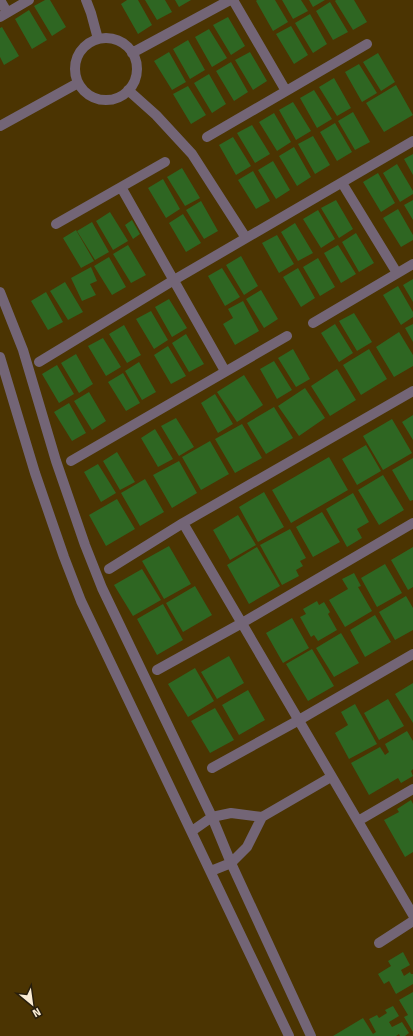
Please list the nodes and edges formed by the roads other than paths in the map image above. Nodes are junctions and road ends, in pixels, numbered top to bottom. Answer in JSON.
{"nodes":[{"id":1,"x":0,"y":0,"type":"edge"},
{"id":2,"x":29,"y":0,"type":"edge"},
{"id":3,"x":86,"y":0,"type":"edge"},
{"id":4,"x":230,"y":0,"type":"edge"},
{"id":5,"x":233,"y":0,"type":"edge"},
{"id":6,"x":4,"y":14,"type":"edge"},
{"id":7,"x":98,"y":39,"type":"junction"},
{"id":8,"x":367,"y":44,"type":"dead end"},
{"id":9,"x":132,"y":53,"type":"junction"},
{"id":10,"x":78,"y":83,"type":"junction"},
{"id":11,"x":128,"y":90,"type":"junction"},
{"id":12,"x":286,"y":91,"type":"junction"},
{"id":13,"x":0,"y":126,"type":"edge"},
{"id":14,"x":207,"y":136,"type":"dead end"},
{"id":15,"x":413,"y":142,"type":"edge"},
{"id":16,"x":164,"y":162,"type":"dead end"},
{"id":17,"x":342,"y":183,"type":"junction"},
{"id":18,"x":121,"y":187,"type":"junction"},
{"id":19,"x":56,"y":224,"type":"dead end"},
{"id":20,"x":246,"y":238,"type":"junction"},
{"id":21,"x":413,"y":264,"type":"edge"},
{"id":22,"x":397,"y":273,"type":"junction"},
{"id":23,"x":174,"y":280,"type":"junction"},
{"id":24,"x":0,"y":292,"type":"edge"},
{"id":25,"x":313,"y":323,"type":"dead end"},
{"id":26,"x":286,"y":336,"type":"dead end"},
{"id":27,"x":0,"y":357,"type":"edge"},
{"id":28,"x":39,"y":362,"type":"dead end"},
{"id":29,"x":225,"y":371,"type":"junction"},
{"id":30,"x":413,"y":391,"type":"edge"},
{"id":31,"x":71,"y":462,"type":"dead end"},
{"id":32,"x":183,"y":523,"type":"junction"},
{"id":33,"x":413,"y":523,"type":"edge"},
{"id":34,"x":109,"y":569,"type":"dead end"},
{"id":35,"x":242,"y":623,"type":"junction"},
{"id":36,"x":413,"y":654,"type":"edge"},
{"id":37,"x":157,"y":670,"type":"dead end"},
{"id":38,"x":299,"y":720,"type":"junction"},
{"id":39,"x":212,"y":768,"type":"dead end"},
{"id":40,"x":331,"y":776,"type":"junction"},
{"id":41,"x":413,"y":789,"type":"edge"},
{"id":42,"x":212,"y":817,"type":"junction"},
{"id":43,"x":262,"y":817,"type":"junction"},
{"id":44,"x":358,"y":821,"type":"junction"},
{"id":45,"x":192,"y":831,"type":"junction"},
{"id":46,"x":230,"y":863,"type":"junction"},
{"id":47,"x":211,"y":871,"type":"junction"},
{"id":48,"x":413,"y":915,"type":"edge"},
{"id":49,"x":413,"y":921,"type":"edge"},
{"id":50,"x":379,"y":944,"type":"dead end"},
{"id":51,"x":290,"y":1036,"type":"edge"},
{"id":52,"x":310,"y":1036,"type":"edge"}],
"edges":[{"from":1,"to":6,"type":"street"},
{"from":2,"to":6,"type":"street"},
{"from":3,"to":7,"type":"street"},
{"from":4,"to":9,"type":"street"},
{"from":5,"to":12,"type":"street"},
{"from":7,"to":9,"type":"street"},
{"from":7,"to":10,"type":"street"},
{"from":8,"to":12,"type":"street"},
{"from":9,"to":11,"type":"street"},
{"from":10,"to":11,"type":"street"},
{"from":10,"to":13,"type":"street"},
{"from":11,"to":20,"type":"street"},
{"from":12,"to":14,"type":"street"},
{"from":15,"to":17,"type":"street"},
{"from":16,"to":18,"type":"street"},
{"from":17,"to":20,"type":"street"},
{"from":17,"to":22,"type":"street"},
{"from":18,"to":19,"type":"street"},
{"from":18,"to":23,"type":"street"},
{"from":20,"to":23,"type":"street"},
{"from":21,"to":22,"type":"street"},
{"from":22,"to":25,"type":"street"},
{"from":23,"to":28,"type":"street"},
{"from":23,"to":29,"type":"street"},
{"from":24,"to":42,"type":"street"},
{"from":26,"to":29,"type":"street"},
{"from":27,"to":45,"type":"street"},
{"from":29,"to":31,"type":"street"},
{"from":30,"to":32,"type":"street"},
{"from":32,"to":34,"type":"street"},
{"from":32,"to":35,"type":"street"},
{"from":33,"to":35,"type":"street"},
{"from":35,"to":37,"type":"street"},
{"from":35,"to":38,"type":"street"},
{"from":36,"to":38,"type":"street"},
{"from":38,"to":39,"type":"street"},
{"from":38,"to":40,"type":"street"},
{"from":40,"to":43,"type":"street"},
{"from":40,"to":44,"type":"street"},
{"from":41,"to":44,"type":"street"},
{"from":42,"to":43,"type":"street"},
{"from":42,"to":45,"type":"street"},
{"from":42,"to":46,"type":"street"},
{"from":43,"to":46,"type":"street"},
{"from":44,"to":48,"type":"street"},
{"from":45,"to":47,"type":"street"},
{"from":46,"to":47,"type":"street"},
{"from":46,"to":52,"type":"street"},
{"from":47,"to":51,"type":"street"},
{"from":49,"to":50,"type":"street"}]}
